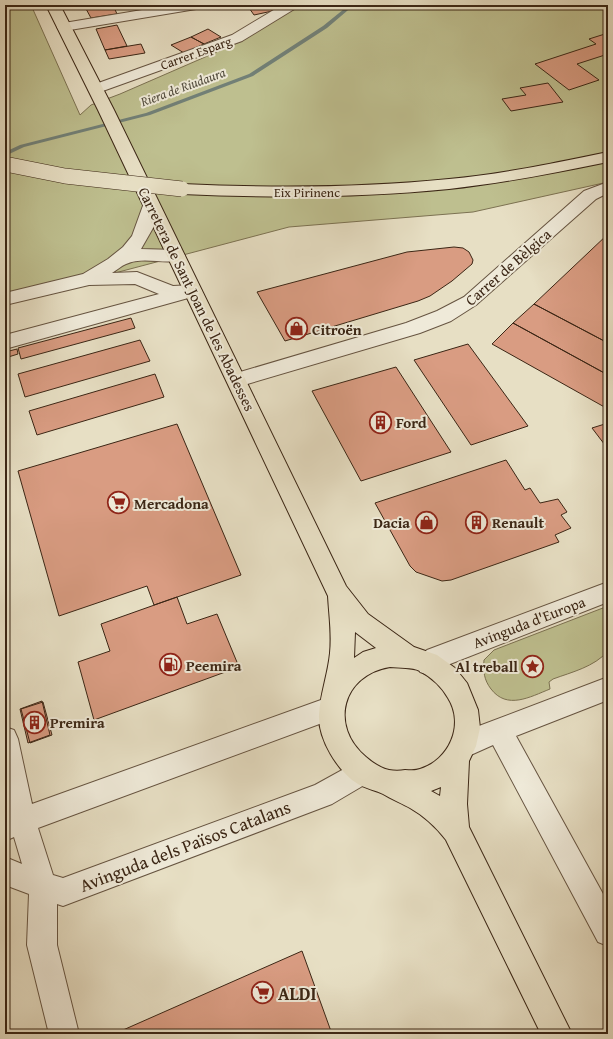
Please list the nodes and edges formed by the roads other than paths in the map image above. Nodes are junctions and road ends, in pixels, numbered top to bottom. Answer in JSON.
{"nodes":[{"id":1,"x":53,"y":5,"type":"edge"},
{"id":2,"x":196,"y":5,"type":"edge"},
{"id":3,"x":291,"y":5,"type":"edge"},
{"id":4,"x":64,"y":27,"type":"junction"},
{"id":5,"x":95,"y":89,"type":"junction"},
{"id":6,"x":608,"y":157,"type":"edge"},
{"id":7,"x":5,"y":164,"type":"edge"},
{"id":8,"x":608,"y":186,"type":"edge"},
{"id":9,"x":151,"y":204,"type":"junction"},
{"id":10,"x":176,"y":256,"type":"junction"},
{"id":11,"x":122,"y":259,"type":"junction"},
{"id":12,"x":137,"y":278,"type":"junction"},
{"id":13,"x":89,"y":279,"type":"junction"},
{"id":14,"x":193,"y":291,"type":"junction"},
{"id":15,"x":5,"y":299,"type":"edge"},
{"id":16,"x":5,"y":342,"type":"edge"},
{"id":17,"x":237,"y":380,"type":"junction"},
{"id":18,"x":608,"y":592,"type":"edge"},
{"id":19,"x":338,"y":593,"type":"junction"},
{"id":20,"x":419,"y":660,"type":"junction"},
{"id":21,"x":608,"y":688,"type":"edge"},
{"id":22,"x":334,"y":700,"type":"junction"},
{"id":23,"x":499,"y":731,"type":"junction"},
{"id":24,"x":5,"y":739,"type":"edge"},
{"id":25,"x":460,"y":753,"type":"junction"},
{"id":26,"x":373,"y":777,"type":"junction"},
{"id":27,"x":14,"y":824,"type":"edge"},
{"id":28,"x":456,"y":830,"type":"junction"},
{"id":29,"x":5,"y":871,"type":"edge"},
{"id":30,"x":43,"y":886,"type":"junction"},
{"id":31,"x":608,"y":932,"type":"edge"},
{"id":32,"x":64,"y":1034,"type":"edge"},
{"id":33,"x":557,"y":1034,"type":"edge"}],
"edges":[{"from":1,"to":4,"type":"main road","name":"Carretera de Sant Joan de les Abadesses"},
{"from":2,"to":4,"type":"street"},
{"from":3,"to":5,"type":"street","name":"Carrer Esparg"},
{"from":4,"to":5,"type":"main road","name":"Carretera de Sant Joan de les Abadesses"},
{"from":5,"to":9,"type":"main road","name":"Carretera de Sant Joan de les Abadesses"},
{"from":6,"to":7,"type":"main road","name":"Eix Pirinenc","bridge":true},
{"from":8,"to":17,"type":"street","name":"Carrer de Bèlgica"},
{"from":9,"to":10,"type":"main road","name":"Carretera de Sant Joan de les Abadesses"},
{"from":9,"to":11,"type":"street"},
{"from":10,"to":11,"type":"street"},
{"from":10,"to":12,"type":"street"},
{"from":10,"to":14,"type":"main road","name":"Carretera de Sant Joan de les Abadesses"},
{"from":11,"to":13,"type":"street"},
{"from":12,"to":13,"type":"street"},
{"from":12,"to":14,"type":"street"},
{"from":13,"to":15,"type":"street"},
{"from":14,"to":16,"type":"street"},
{"from":14,"to":17,"type":"main road","name":"Carretera de Sant Joan de les Abadesses"},
{"from":17,"to":19,"type":"main road","name":"Carretera de Sant Joan de les Abadesses"},
{"from":18,"to":20,"type":"street","name":"Avinguda d'Europa"},
{"from":19,"to":20,"type":"main road","name":"Carretera de Sant Joan de les Abadesses"},
{"from":19,"to":22,"type":"main road","name":"Carretera de Sant Joan de les Abadesses"},
{"from":20,"to":22,"type":"main road"},
{"from":20,"to":25,"type":"main road"},
{"from":21,"to":23,"type":"street"},
{"from":22,"to":26,"type":"main road"},
{"from":22,"to":27,"type":"street"},
{"from":23,"to":25,"type":"street"},
{"from":23,"to":31,"type":"street"},
{"from":24,"to":27,"type":"street"},
{"from":25,"to":26,"type":"main road"},
{"from":25,"to":28,"type":"main road"},
{"from":26,"to":28,"type":"main road"},
{"from":26,"to":30,"type":"street","name":"Avinguda dels Països Catalans"},
{"from":27,"to":30,"type":"street"},
{"from":28,"to":33,"type":"main road"},
{"from":29,"to":30,"type":"street","name":"Avinguda dels Països Catalans"},
{"from":30,"to":32,"type":"street"}]}
